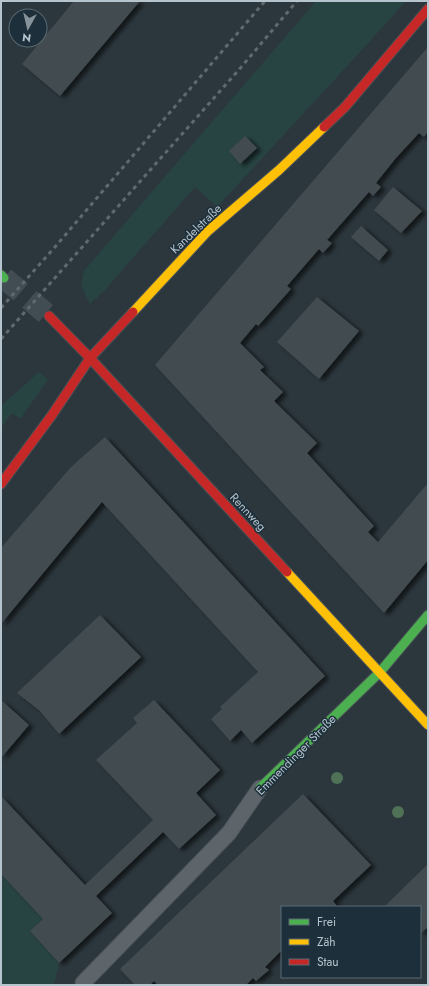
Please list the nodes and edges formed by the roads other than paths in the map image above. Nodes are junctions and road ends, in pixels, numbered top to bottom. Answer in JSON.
{"nodes":[{"id":1,"x":428,"y":9,"type":"edge"},
{"id":2,"x":48,"y":316,"type":"tunnel mouth"},
{"id":3,"x":90,"y":358,"type":"junction"},
{"id":4,"x":1,"y":484,"type":"edge"},
{"id":5,"x":428,"y":615,"type":"edge"},
{"id":6,"x":380,"y":672,"type":"junction"},
{"id":7,"x":428,"y":725,"type":"edge"},
{"id":8,"x":260,"y":788,"type":"joint"},
{"id":9,"x":83,"y":983,"type":"dead end"}],
"edges":[{"from":1,"to":3,"type":"street","name":"Kandelstraße"},
{"from":2,"to":3,"type":"street","name":"Rennweg"},
{"from":3,"to":4,"type":"street","name":"Kandelstraße"},
{"from":3,"to":6,"type":"street","name":"Rennweg"},
{"from":5,"to":6,"type":"street","name":"Emmendinger Straße"},
{"from":6,"to":7,"type":"street","name":"Rennweg"},
{"from":6,"to":8,"type":"street","name":"Emmendinger Straße"},
{"from":8,"to":9,"type":"lane","name":"Emmendinger Straße"}]}
